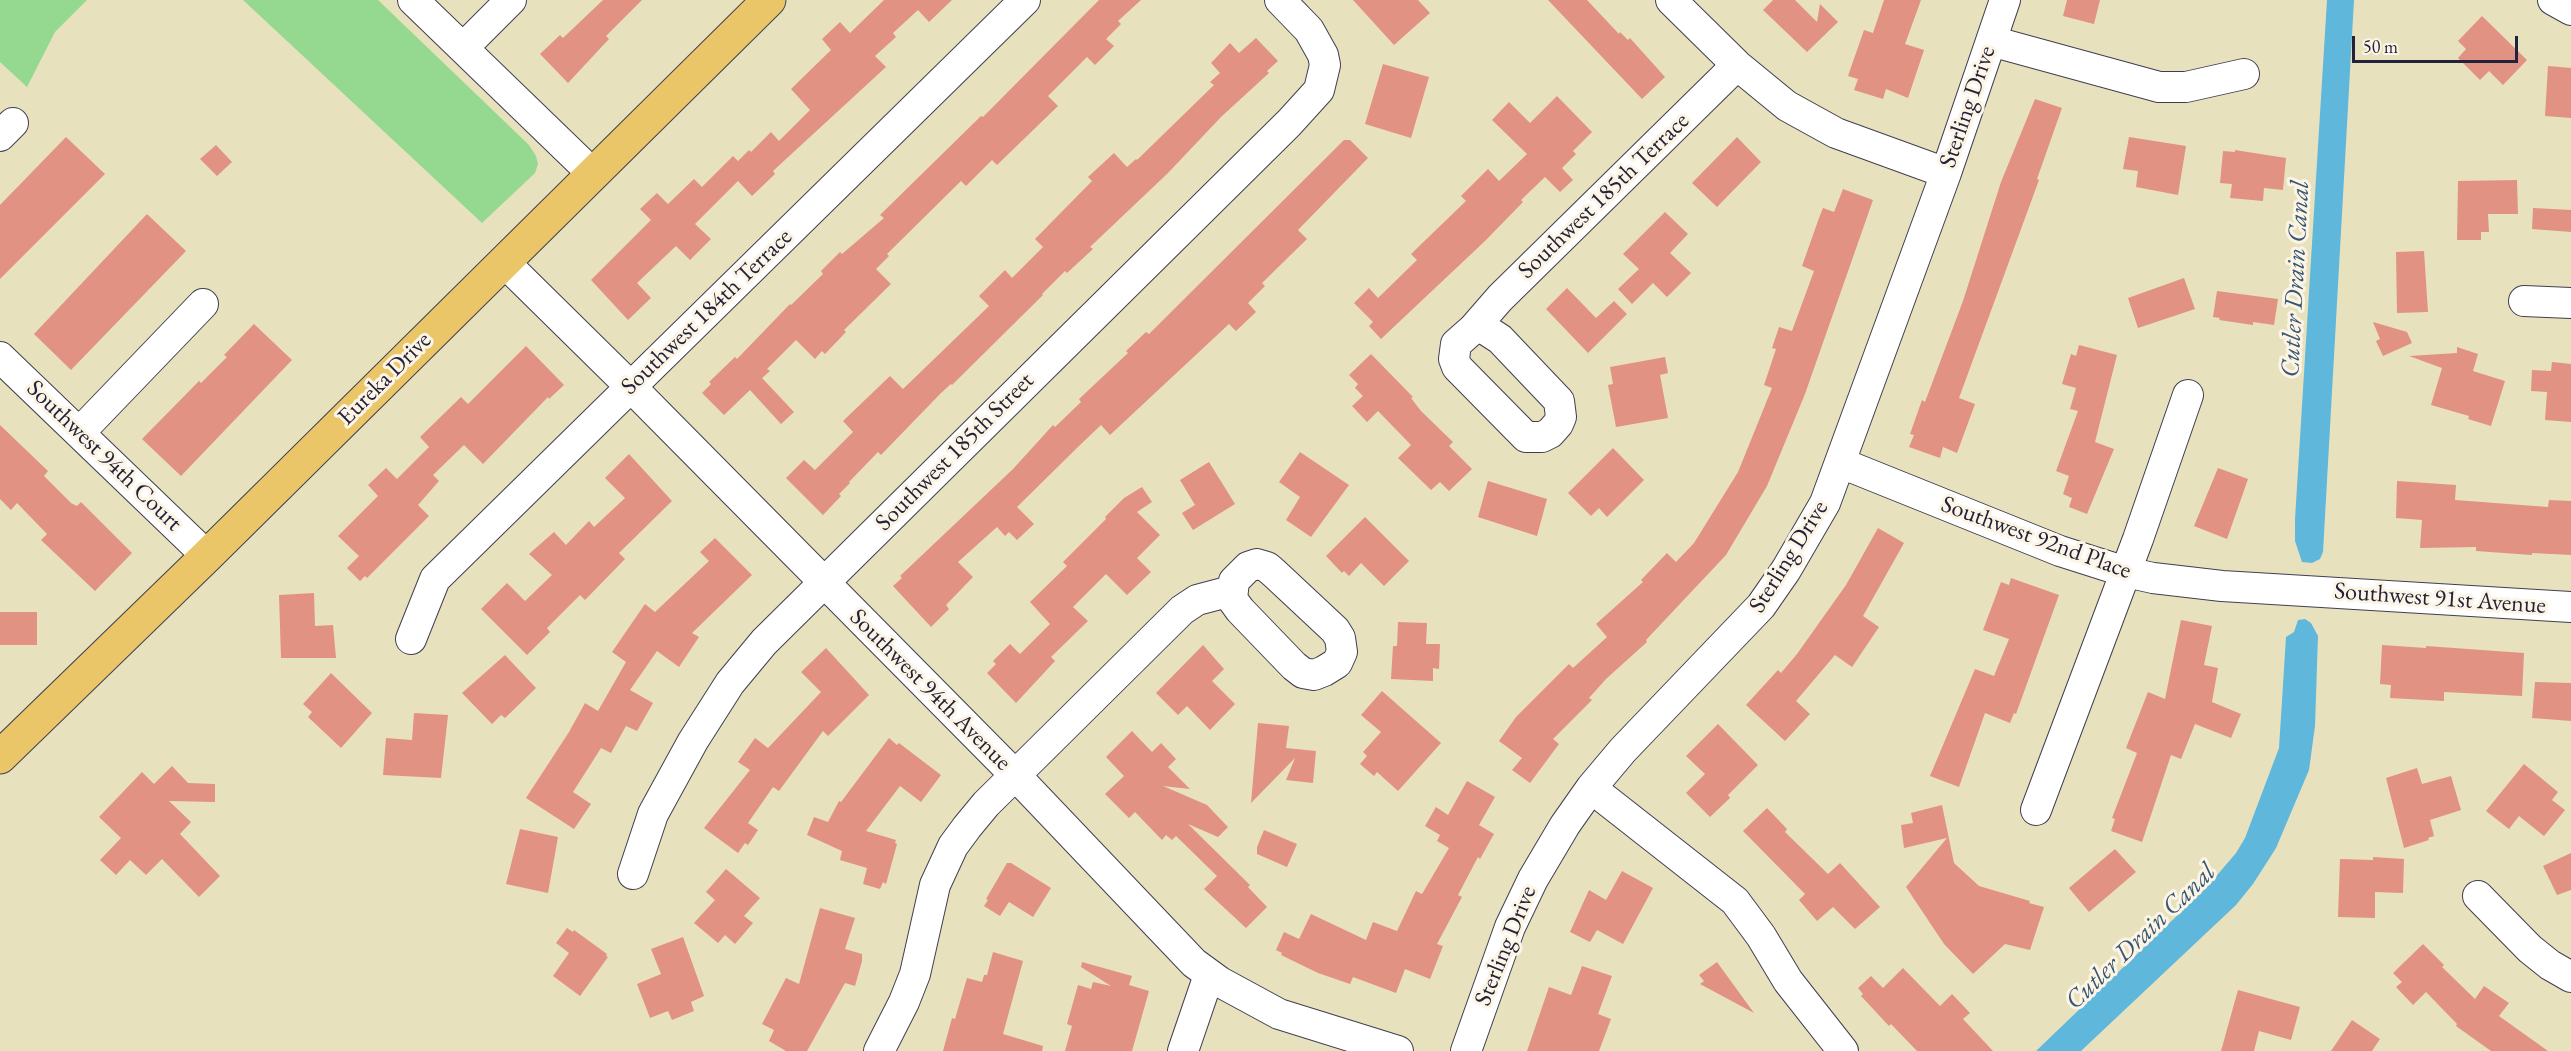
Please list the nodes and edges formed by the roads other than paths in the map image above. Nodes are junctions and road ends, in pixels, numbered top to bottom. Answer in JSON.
{"nodes":[{"id":1,"x":413,"y":0,"type":"edge"},
{"id":2,"x":511,"y":0,"type":"edge"},
{"id":3,"x":769,"y":0,"type":"edge"},
{"id":4,"x":1025,"y":0,"type":"edge"},
{"id":5,"x":1280,"y":0,"type":"edge"},
{"id":6,"x":1671,"y":0,"type":"edge"},
{"id":7,"x":2005,"y":0,"type":"edge"},
{"id":8,"x":2553,"y":0,"type":"edge"},
{"id":9,"x":2571,"y":10,"type":"edge"},
{"id":10,"x":1991,"y":41,"type":"junction"},
{"id":11,"x":463,"y":48,"type":"junction"},
{"id":12,"x":1737,"y":65,"type":"junction"},
{"id":13,"x":2244,"y":74,"type":"dead end"},
{"id":14,"x":1946,"y":172,"type":"junction"},
{"id":15,"x":593,"y":174,"type":"junction"},
{"id":16,"x":504,"y":262,"type":"junction"},
{"id":17,"x":2524,"y":301,"type":"dead end"},
{"id":18,"x":2571,"y":303,"type":"edge"},
{"id":19,"x":203,"y":304,"type":"dead end"},
{"id":20,"x":1473,"y":329,"type":"dead end"},
{"id":21,"x":0,"y":357,"type":"edge"},
{"id":22,"x":631,"y":387,"type":"junction"},
{"id":23,"x":2188,"y":395,"type":"dead end"},
{"id":24,"x":79,"y":433,"type":"junction"},
{"id":25,"x":1841,"y":463,"type":"junction"},
{"id":26,"x":207,"y":556,"type":"junction"},
{"id":27,"x":2126,"y":572,"type":"junction"},
{"id":28,"x":823,"y":582,"type":"junction"},
{"id":29,"x":1231,"y":591,"type":"dead end"},
{"id":30,"x":2310,"y":591,"type":"joint"},
{"id":31,"x":2571,"y":607,"type":"edge"},
{"id":32,"x":411,"y":639,"type":"dead end"},
{"id":33,"x":1,"y":753,"type":"edge"},
{"id":34,"x":1016,"y":776,"type":"junction"},
{"id":35,"x":1591,"y":788,"type":"junction"},
{"id":36,"x":2036,"y":810,"type":"dead end"},
{"id":37,"x":633,"y":874,"type":"dead end"},
{"id":38,"x":2478,"y":896,"type":"dead end"},
{"id":39,"x":1209,"y":975,"type":"junction"},
{"id":40,"x":2571,"y":977,"type":"edge"},
{"id":41,"x":879,"y":1051,"type":"edge"},
{"id":42,"x":1183,"y":1051,"type":"edge"},
{"id":43,"x":1398,"y":1051,"type":"edge"},
{"id":44,"x":1466,"y":1051,"type":"edge"},
{"id":45,"x":1843,"y":1051,"type":"edge"}],
"edges":[{"from":1,"to":11,"type":"street"},
{"from":2,"to":11,"type":"street"},
{"from":3,"to":15,"type":"main road","name":"Eureka Drive"},
{"from":4,"to":22,"type":"street","name":"Southwest 184th Terrace"},
{"from":5,"to":28,"type":"street","name":"Southwest 185th Street"},
{"from":6,"to":12,"type":"street"},
{"from":7,"to":10,"type":"street","name":"Sterling Drive"},
{"from":8,"to":9,"type":"street"},
{"from":10,"to":13,"type":"street"},
{"from":10,"to":14,"type":"street","name":"Sterling Drive"},
{"from":11,"to":15,"type":"street"},
{"from":12,"to":14,"type":"street"},
{"from":12,"to":20,"type":"street","name":"Southwest 185th Terrace"},
{"from":14,"to":25,"type":"street","name":"Sterling Drive"},
{"from":15,"to":16,"type":"main road","name":"Eureka Drive"},
{"from":16,"to":22,"type":"street","name":"Southwest 94th Avenue"},
{"from":16,"to":26,"type":"main road","name":"Eureka Drive"},
{"from":17,"to":18,"type":"street"},
{"from":19,"to":24,"type":"street"},
{"from":21,"to":24,"type":"street","name":"Southwest 94th Court"},
{"from":22,"to":28,"type":"street","name":"Southwest 94th Avenue"},
{"from":22,"to":32,"type":"street","name":"Southwest 184th Terrace"},
{"from":23,"to":27,"type":"street"},
{"from":24,"to":26,"type":"street","name":"Southwest 94th Court"},
{"from":25,"to":27,"type":"street","name":"Southwest 92nd Place"},
{"from":25,"to":35,"type":"street","name":"Sterling Drive"},
{"from":26,"to":33,"type":"main road","name":"Eureka Drive"},
{"from":27,"to":30,"type":"street","name":"Southwest 92nd Place"},
{"from":27,"to":36,"type":"street"},
{"from":28,"to":34,"type":"street","name":"Southwest 94th Avenue"},
{"from":28,"to":37,"type":"street","name":"Southwest 185th Street"},
{"from":29,"to":34,"type":"street"},
{"from":30,"to":31,"type":"street","name":"Southwest 91st Avenue"},
{"from":34,"to":39,"type":"street","name":"Southwest 94th Avenue"},
{"from":34,"to":41,"type":"street"},
{"from":35,"to":44,"type":"street","name":"Sterling Drive"},
{"from":35,"to":45,"type":"street"},
{"from":38,"to":40,"type":"street"},
{"from":39,"to":42,"type":"street"},
{"from":39,"to":43,"type":"street","name":"Southwest 94th Avenue"}]}
